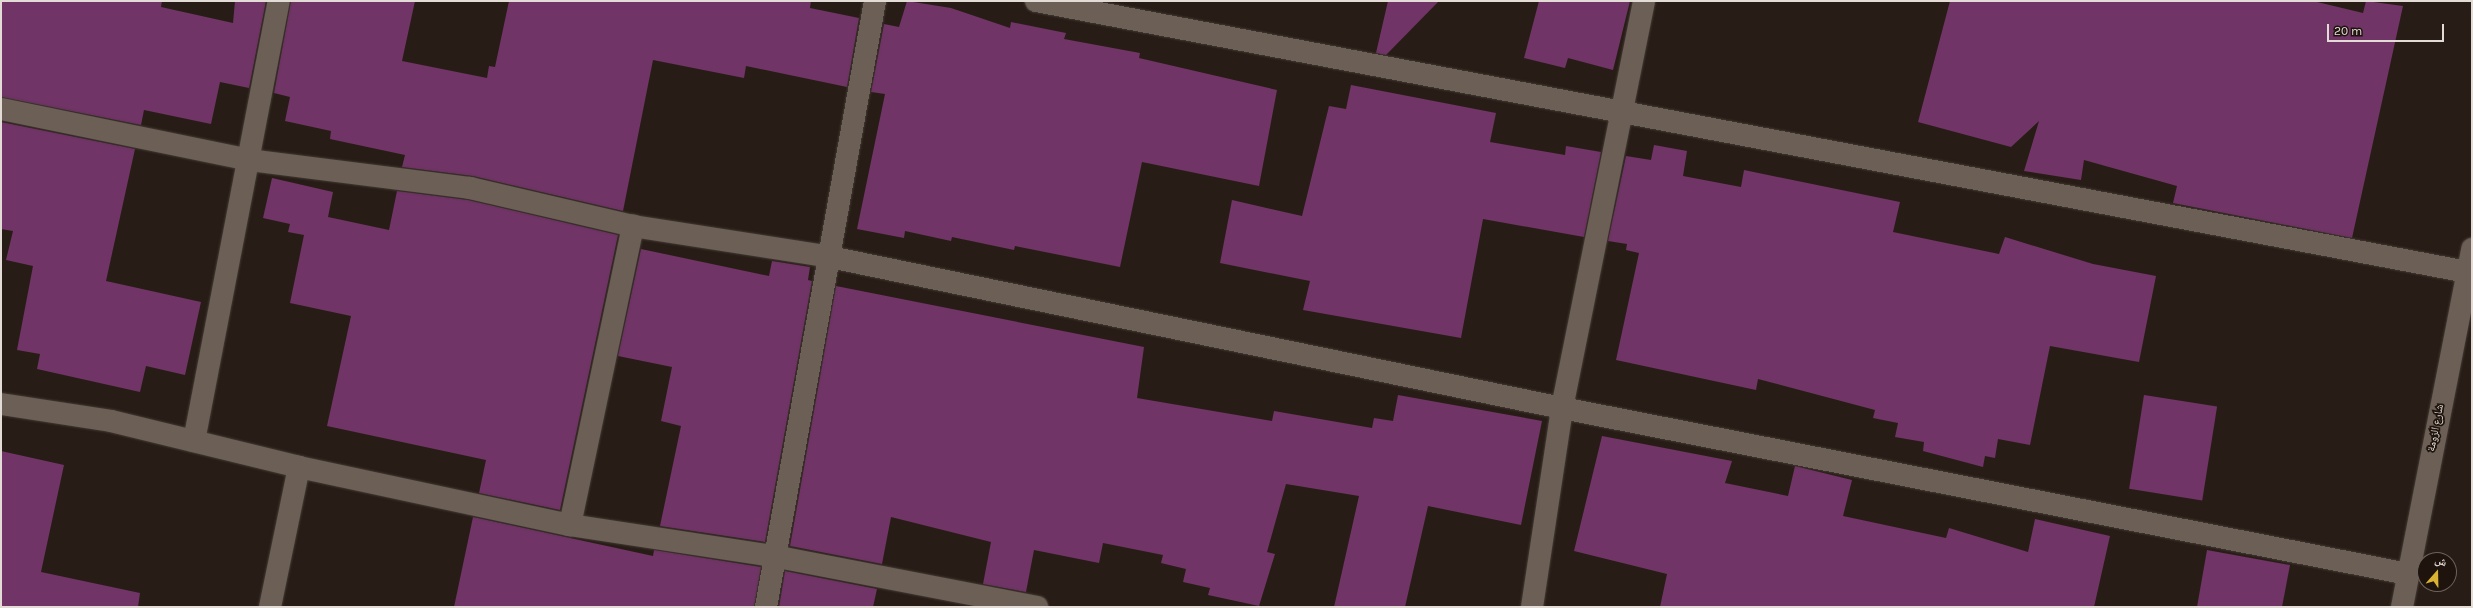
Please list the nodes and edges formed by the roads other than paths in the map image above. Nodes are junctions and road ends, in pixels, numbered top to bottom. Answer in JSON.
{"nodes":[{"id":1,"x":279,"y":1,"type":"edge"},
{"id":2,"x":876,"y":1,"type":"edge"},
{"id":3,"x":1036,"y":1,"type":"edge"},
{"id":4,"x":1644,"y":1,"type":"edge"},
{"id":5,"x":1,"y":109,"type":"edge"},
{"id":6,"x":1618,"y":113,"type":"junction"},
{"id":7,"x":249,"y":160,"type":"junction"},
{"id":8,"x":634,"y":226,"type":"junction"},
{"id":9,"x":2472,"y":248,"type":"edge"},
{"id":10,"x":830,"y":258,"type":"junction"},
{"id":11,"x":2467,"y":272,"type":"junction"},
{"id":12,"x":1,"y":404,"type":"edge"},
{"id":13,"x":1562,"y":408,"type":"junction"},
{"id":14,"x":194,"y":441,"type":"junction"},
{"id":15,"x":299,"y":467,"type":"junction"},
{"id":16,"x":570,"y":524,"type":"junction"},
{"id":17,"x":773,"y":556,"type":"junction"},
{"id":18,"x":2408,"y":574,"type":"junction"},
{"id":19,"x":270,"y":607,"type":"edge"},
{"id":20,"x":766,"y":607,"type":"edge"},
{"id":21,"x":1037,"y":607,"type":"edge"},
{"id":22,"x":1532,"y":607,"type":"edge"},
{"id":23,"x":2402,"y":607,"type":"edge"}],
"edges":[{"from":1,"to":7,"type":"street"},
{"from":2,"to":10,"type":"street"},
{"from":3,"to":6,"type":"street"},
{"from":4,"to":6,"type":"street"},
{"from":5,"to":7,"type":"street"},
{"from":6,"to":11,"type":"street"},
{"from":6,"to":13,"type":"street"},
{"from":7,"to":8,"type":"street"},
{"from":7,"to":14,"type":"street"},
{"from":8,"to":10,"type":"street"},
{"from":8,"to":16,"type":"street"},
{"from":9,"to":11,"type":"street","name":"شارع الزومة"},
{"from":10,"to":13,"type":"street"},
{"from":10,"to":17,"type":"street"},
{"from":11,"to":18,"type":"street","name":"شارع الزومة"},
{"from":12,"to":14,"type":"street"},
{"from":13,"to":18,"type":"street"},
{"from":13,"to":22,"type":"street"},
{"from":14,"to":15,"type":"street"},
{"from":15,"to":16,"type":"street"},
{"from":15,"to":19,"type":"street"},
{"from":16,"to":17,"type":"street"},
{"from":17,"to":20,"type":"street"},
{"from":17,"to":21,"type":"street"},
{"from":18,"to":23,"type":"street","name":"شارع الزومة"}]}
